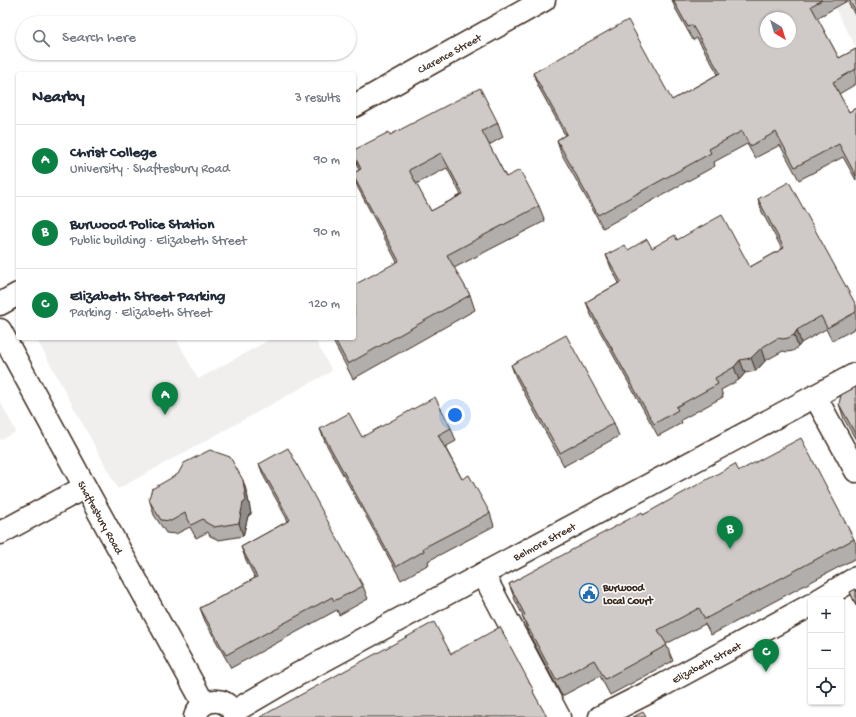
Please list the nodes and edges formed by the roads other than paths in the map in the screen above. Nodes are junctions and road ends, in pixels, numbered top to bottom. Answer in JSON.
{"nodes":[{"id":1,"x":544,"y":0,"type":"edge"},
{"id":2,"x":356,"y":105,"type":"edge"},
{"id":3,"x":16,"y":295,"type":"edge"},
{"id":4,"x":0,"y":304,"type":"edge"},
{"id":5,"x":0,"y":330,"type":"edge"},
{"id":6,"x":856,"y":374,"type":"edge"},
{"id":7,"x":815,"y":396,"type":"junction"},
{"id":8,"x":856,"y":472,"type":"edge"},
{"id":9,"x":84,"y":487,"type":"junction"},
{"id":10,"x":0,"y":533,"type":"edge"},
{"id":11,"x":483,"y":574,"type":"junction"},
{"id":12,"x":856,"y":578,"type":"edge"},
{"id":13,"x":824,"y":597,"type":"edge"},
{"id":14,"x":808,"y":607,"type":"edge"},
{"id":15,"x":200,"y":710,"type":"edge"},
{"id":16,"x":234,"y":714,"type":"edge"},
{"id":17,"x":559,"y":717,"type":"edge"},
{"id":18,"x":600,"y":717,"type":"edge"}],
"edges":[{"from":1,"to":2,"type":"street","name":"Clarence Street"},
{"from":3,"to":4,"type":"street"},
{"from":5,"to":9,"type":"street","name":"Shaftesbury Road"},
{"from":6,"to":7,"type":"street","name":"Belmore Street"},
{"from":7,"to":8,"type":"street"},
{"from":7,"to":11,"type":"street","name":"Belmore Street"},
{"from":9,"to":10,"type":"street"},
{"from":9,"to":15,"type":"street","name":"Shaftesbury Road"},
{"from":11,"to":16,"type":"street","name":"Belmore Street"},
{"from":11,"to":17,"type":"street"},
{"from":12,"to":13,"type":"street"},
{"from":14,"to":18,"type":"street","name":"Elizabeth Street"},
{"from":15,"to":16,"type":"street"}]}
